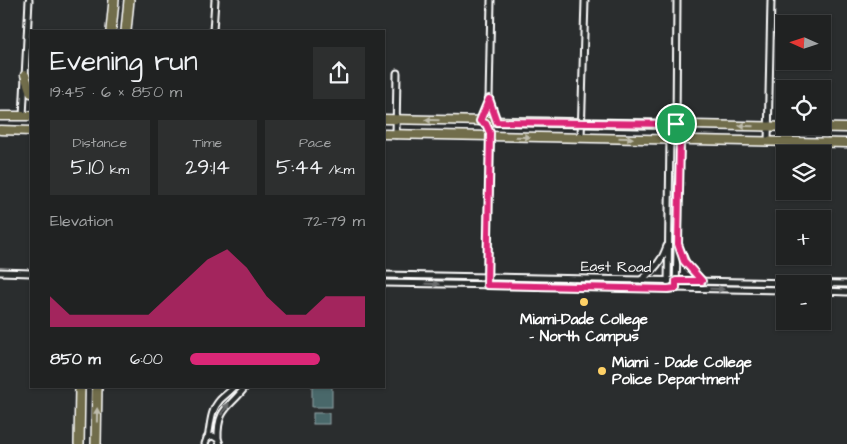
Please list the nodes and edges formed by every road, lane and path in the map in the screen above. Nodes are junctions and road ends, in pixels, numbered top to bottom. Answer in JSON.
{"nodes":[{"id":1,"x":29,"y":0,"type":"edge"},
{"id":2,"x":114,"y":0,"type":"edge"},
{"id":3,"x":129,"y":0,"type":"edge"},
{"id":4,"x":215,"y":0,"type":"edge"},
{"id":5,"x":491,"y":0,"type":"edge"},
{"id":6,"x":585,"y":0,"type":"edge"},
{"id":7,"x":678,"y":0,"type":"edge"},
{"id":8,"x":771,"y":0,"type":"edge"},
{"id":9,"x":111,"y":30,"type":"edge"},
{"id":10,"x":126,"y":30,"type":"edge"},
{"id":11,"x":213,"y":30,"type":"edge"},
{"id":12,"x":397,"y":73,"type":"dead end"},
{"id":13,"x":25,"y":75,"type":"junction"},
{"id":14,"x":30,"y":90,"type":"edge"},
{"id":15,"x":489,"y":99,"type":"junction"},
{"id":16,"x":0,"y":116,"type":"edge"},
{"id":17,"x":27,"y":116,"type":"edge"},
{"id":18,"x":385,"y":119,"type":"edge"},
{"id":19,"x":396,"y":119,"type":"junction"},
{"id":20,"x":480,"y":121,"type":"junction"},
{"id":21,"x":497,"y":122,"type":"junction"},
{"id":22,"x":582,"y":123,"type":"junction"},
{"id":23,"x":676,"y":124,"type":"junction"},
{"id":24,"x":768,"y":126,"type":"junction"},
{"id":25,"x":847,"y":128,"type":"edge"},
{"id":26,"x":0,"y":130,"type":"edge"},
{"id":27,"x":30,"y":131,"type":"edge"},
{"id":28,"x":385,"y":134,"type":"edge"},
{"id":29,"x":396,"y":134,"type":"junction"},
{"id":30,"x":490,"y":136,"type":"junction"},
{"id":31,"x":581,"y":137,"type":"junction"},
{"id":32,"x":670,"y":139,"type":"junction"},
{"id":33,"x":680,"y":139,"type":"junction"},
{"id":34,"x":768,"y":141,"type":"junction"},
{"id":35,"x":847,"y":143,"type":"edge"},
{"id":36,"x":668,"y":244,"type":"junction"},
{"id":37,"x":678,"y":244,"type":"junction"},
{"id":38,"x":0,"y":272,"type":"edge"},
{"id":39,"x":30,"y":273,"type":"edge"},
{"id":40,"x":385,"y":275,"type":"edge"},
{"id":41,"x":488,"y":277,"type":"junction"},
{"id":42,"x":640,"y":280,"type":"junction"},
{"id":43,"x":668,"y":281,"type":"junction"},
{"id":44,"x":676,"y":281,"type":"junction"},
{"id":45,"x":702,"y":281,"type":"junction"},
{"id":46,"x":385,"y":283,"type":"edge"},
{"id":47,"x":847,"y":284,"type":"edge"},
{"id":48,"x":487,"y":285,"type":"junction"},
{"id":49,"x":676,"y":288,"type":"junction"},
{"id":50,"x":668,"y":289,"type":"junction"},
{"id":51,"x":776,"y":290,"type":"edge"},
{"id":52,"x":831,"y":291,"type":"edge"},
{"id":53,"x":847,"y":292,"type":"edge"},
{"id":54,"x":80,"y":388,"type":"edge"},
{"id":55,"x":97,"y":388,"type":"edge"},
{"id":56,"x":233,"y":388,"type":"edge"},
{"id":57,"x":244,"y":388,"type":"edge"},
{"id":58,"x":208,"y":438,"type":"junction"},
{"id":59,"x":219,"y":441,"type":"edge"},
{"id":60,"x":79,"y":444,"type":"edge"},
{"id":61,"x":96,"y":444,"type":"edge"},
{"id":62,"x":205,"y":444,"type":"edge"}],
"edges":[{"from":1,"to":13,"type":"street"},
{"from":2,"to":9,"type":"highway"},
{"from":3,"to":10,"type":"highway"},
{"from":4,"to":11,"type":"street"},
{"from":5,"to":15,"type":"street"},
{"from":6,"to":22,"type":"street"},
{"from":7,"to":23,"type":"street"},
{"from":8,"to":24,"type":"street"},
{"from":12,"to":19,"type":"street"},
{"from":13,"to":14,"type":"main road"},
{"from":13,"to":17,"type":"street"},
{"from":15,"to":20,"type":"street"},
{"from":15,"to":21,"type":"street"},
{"from":16,"to":17,"type":"main road"},
{"from":18,"to":19,"type":"main road"},
{"from":20,"to":19,"type":"main road","one_way":true},
{"from":19,"to":29,"type":"street"},
{"from":20,"to":21,"type":"main road"},
{"from":20,"to":30,"type":"street"},
{"from":21,"to":22,"type":"main road"},
{"from":22,"to":23,"type":"main road"},
{"from":22,"to":31,"type":"street"},
{"from":24,"to":23,"type":"main road","one_way":true},
{"from":23,"to":32,"type":"street"},
{"from":23,"to":33,"type":"street"},
{"from":24,"to":25,"type":"main road"},
{"from":24,"to":34,"type":"street"},
{"from":26,"to":27,"type":"main road"},
{"from":28,"to":29,"type":"main road"},
{"from":29,"to":30,"type":"main road"},
{"from":30,"to":31,"type":"main road","one_way":true},
{"from":30,"to":41,"type":"street"},
{"from":31,"to":32,"type":"main road","one_way":true},
{"from":32,"to":33,"type":"main road"},
{"from":32,"to":36,"type":"street"},
{"from":33,"to":34,"type":"main road"},
{"from":33,"to":37,"type":"street"},
{"from":34,"to":35,"type":"main road"},
{"from":36,"to":42,"type":"street"},
{"from":36,"to":43,"type":"street"},
{"from":37,"to":44,"type":"street"},
{"from":37,"to":45,"type":"street"},
{"from":38,"to":39,"type":"street"},
{"from":40,"to":41,"type":"street","name":"East Road"},
{"from":41,"to":42,"type":"street","name":"East Road"},
{"from":41,"to":48,"type":"street"},
{"from":42,"to":43,"type":"street","name":"East Road"},
{"from":43,"to":44,"type":"street","name":"East Road"},
{"from":43,"to":50,"type":"street"},
{"from":44,"to":45,"type":"street","name":"East Road"},
{"from":44,"to":49,"type":"street"},
{"from":45,"to":47,"type":"street","name":"East Road"},
{"from":46,"to":48,"type":"street","name":"East Road","one_way":true},
{"from":48,"to":50,"type":"street","name":"East Road"},
{"from":49,"to":50,"type":"street","name":"East Road"},
{"from":49,"to":51,"type":"street","name":"East Road","one_way":true},
{"from":52,"to":53,"type":"street"},
{"from":54,"to":60,"type":"highway"},
{"from":61,"to":55,"type":"highway","one_way":true},
{"from":56,"to":58,"type":"street"},
{"from":59,"to":57,"type":"street","one_way":true},
{"from":58,"to":59,"type":"street"},
{"from":58,"to":62,"type":"street"}]}
